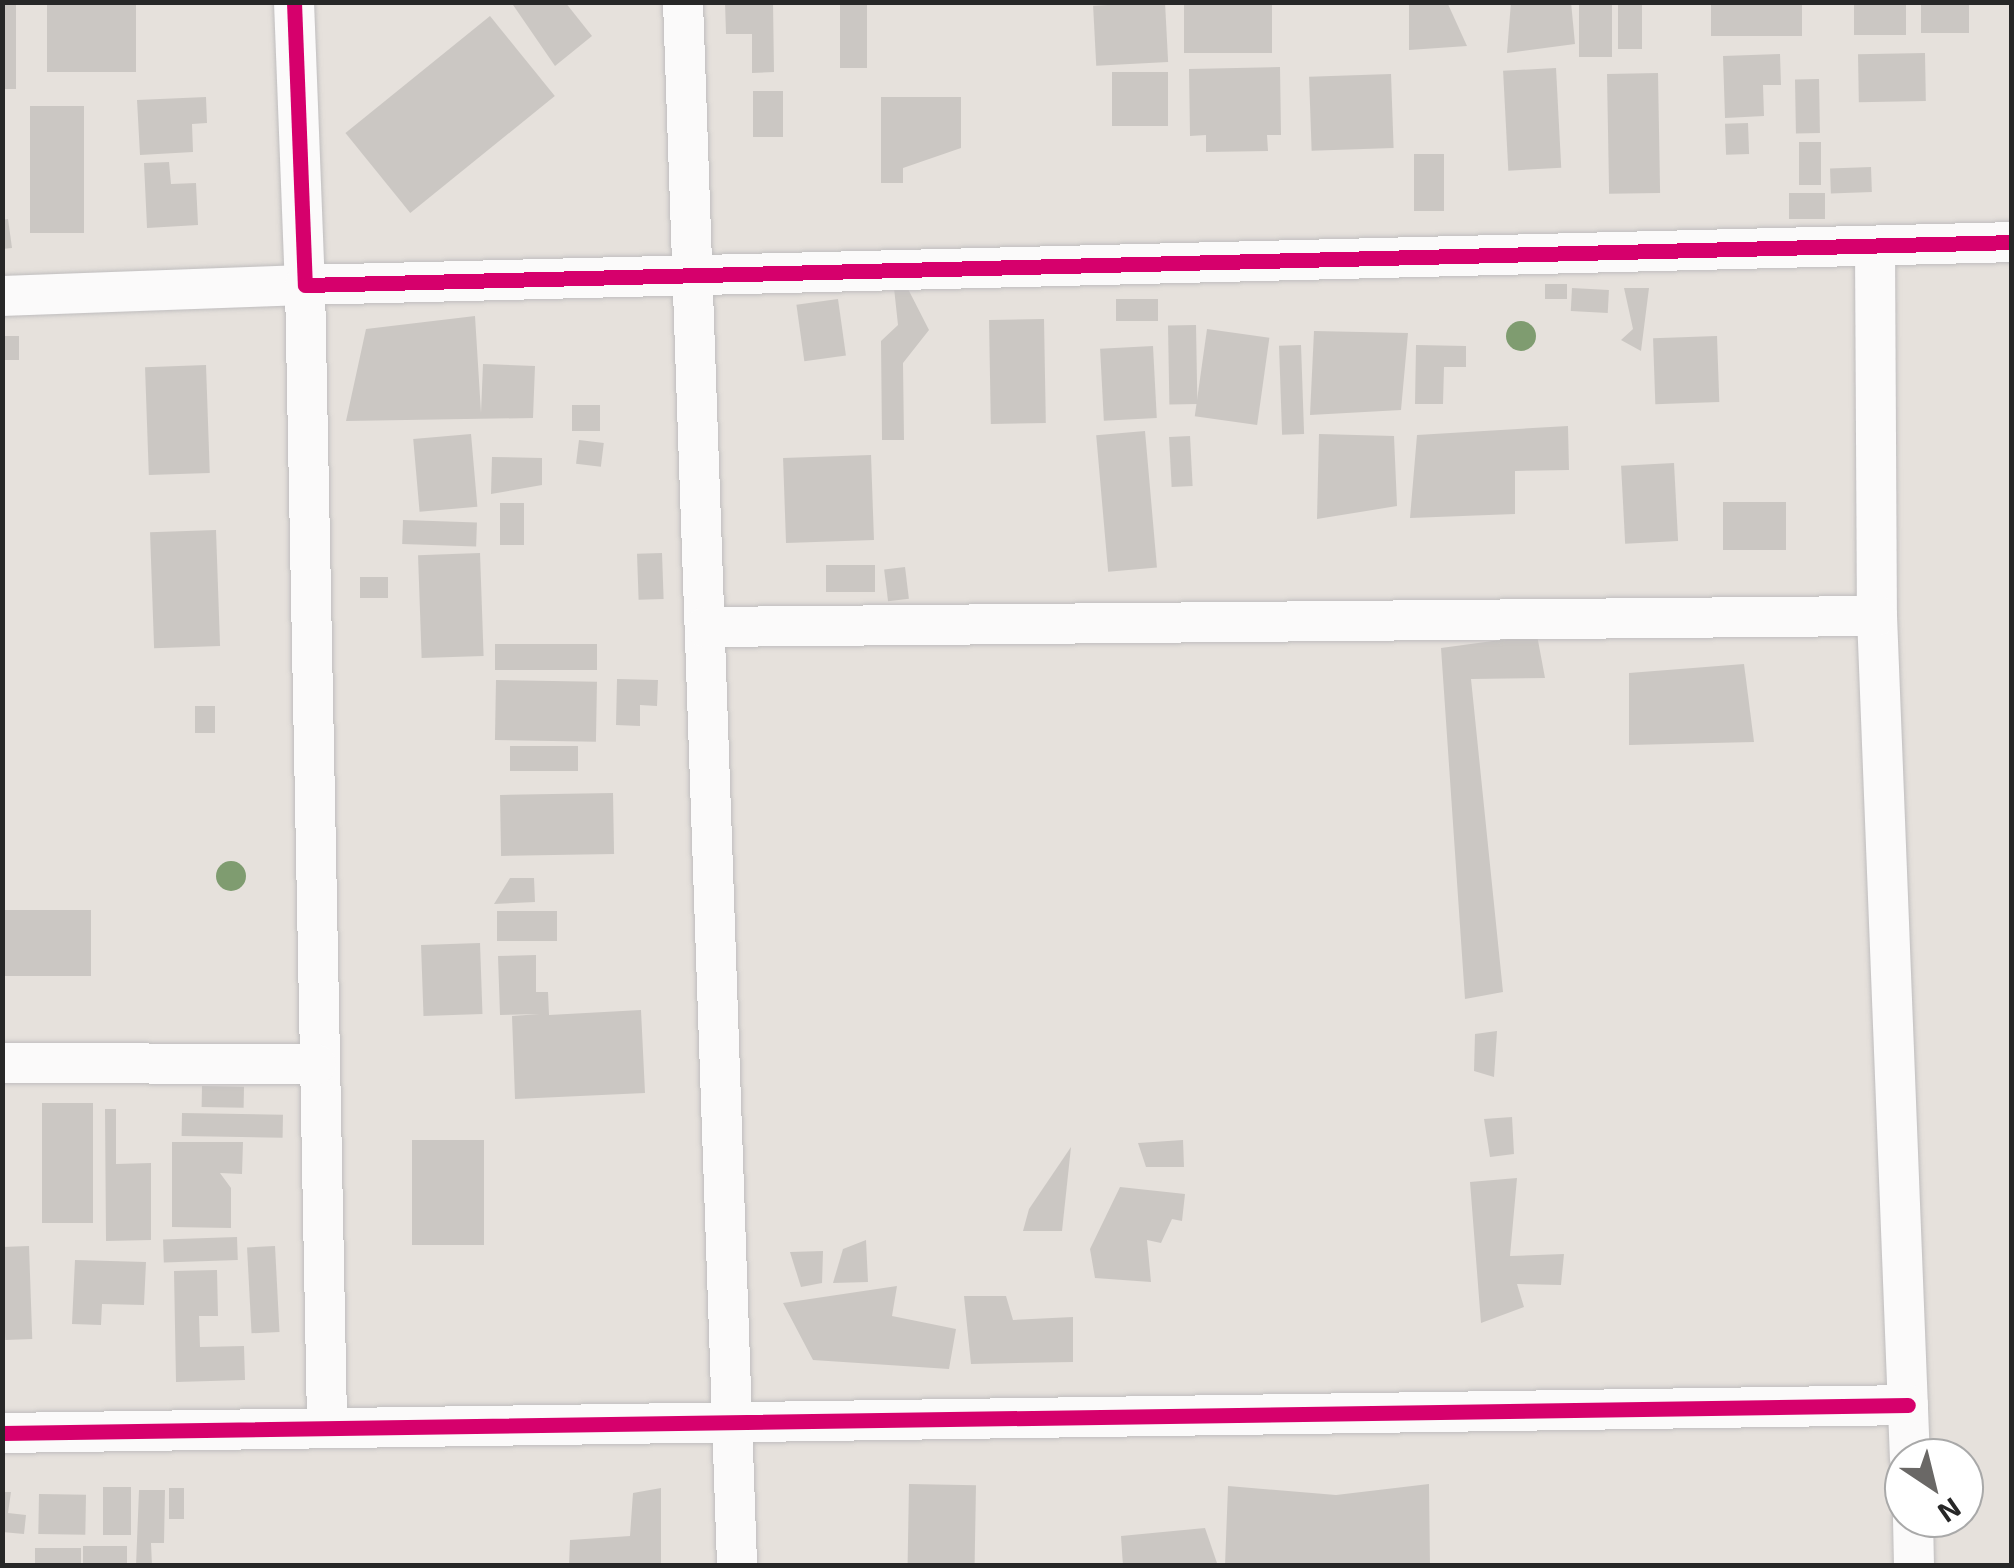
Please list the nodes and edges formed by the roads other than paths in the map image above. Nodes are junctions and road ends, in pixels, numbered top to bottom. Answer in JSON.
{"nodes":[{"id":1,"x":294,"y":2,"type":"edge"},
{"id":2,"x":684,"y":2,"type":"edge"},
{"id":3,"x":2012,"y":242,"type":"edge"},
{"id":4,"x":1875,"y":247,"type":"junction"},
{"id":5,"x":689,"y":278,"type":"junction"},
{"id":6,"x":305,"y":284,"type":"junction"},
{"id":7,"x":2,"y":296,"type":"edge"},
{"id":8,"x":1877,"y":616,"type":"junction"},
{"id":9,"x":704,"y":627,"type":"junction"},
{"id":10,"x":2,"y":1063,"type":"edge"},
{"id":11,"x":316,"y":1064,"type":"junction"},
{"id":12,"x":1908,"y":1405,"type":"junction"},
{"id":13,"x":728,"y":1417,"type":"junction"},
{"id":14,"x":327,"y":1424,"type":"junction"},
{"id":15,"x":2,"y":1433,"type":"edge"},
{"id":16,"x":1909,"y":1438,"type":"edge"},
{"id":17,"x":1913,"y":1538,"type":"edge"},
{"id":18,"x":737,"y":1566,"type":"edge"},
{"id":19,"x":1914,"y":1566,"type":"edge"}],
"edges":[{"from":1,"to":6,"type":"street"},
{"from":2,"to":5,"type":"street"},
{"from":3,"to":4,"type":"street"},
{"from":4,"to":5,"type":"street"},
{"from":4,"to":8,"type":"street"},
{"from":5,"to":6,"type":"street"},
{"from":5,"to":9,"type":"street"},
{"from":6,"to":7,"type":"street"},
{"from":6,"to":11,"type":"street"},
{"from":8,"to":9,"type":"street"},
{"from":8,"to":12,"type":"street"},
{"from":9,"to":13,"type":"street"},
{"from":10,"to":11,"type":"street"},
{"from":11,"to":14,"type":"street"},
{"from":12,"to":13,"type":"street"},
{"from":12,"to":16,"type":"street"},
{"from":13,"to":14,"type":"street"},
{"from":13,"to":18,"type":"street"},
{"from":14,"to":15,"type":"street"},
{"from":17,"to":19,"type":"street"}]}
